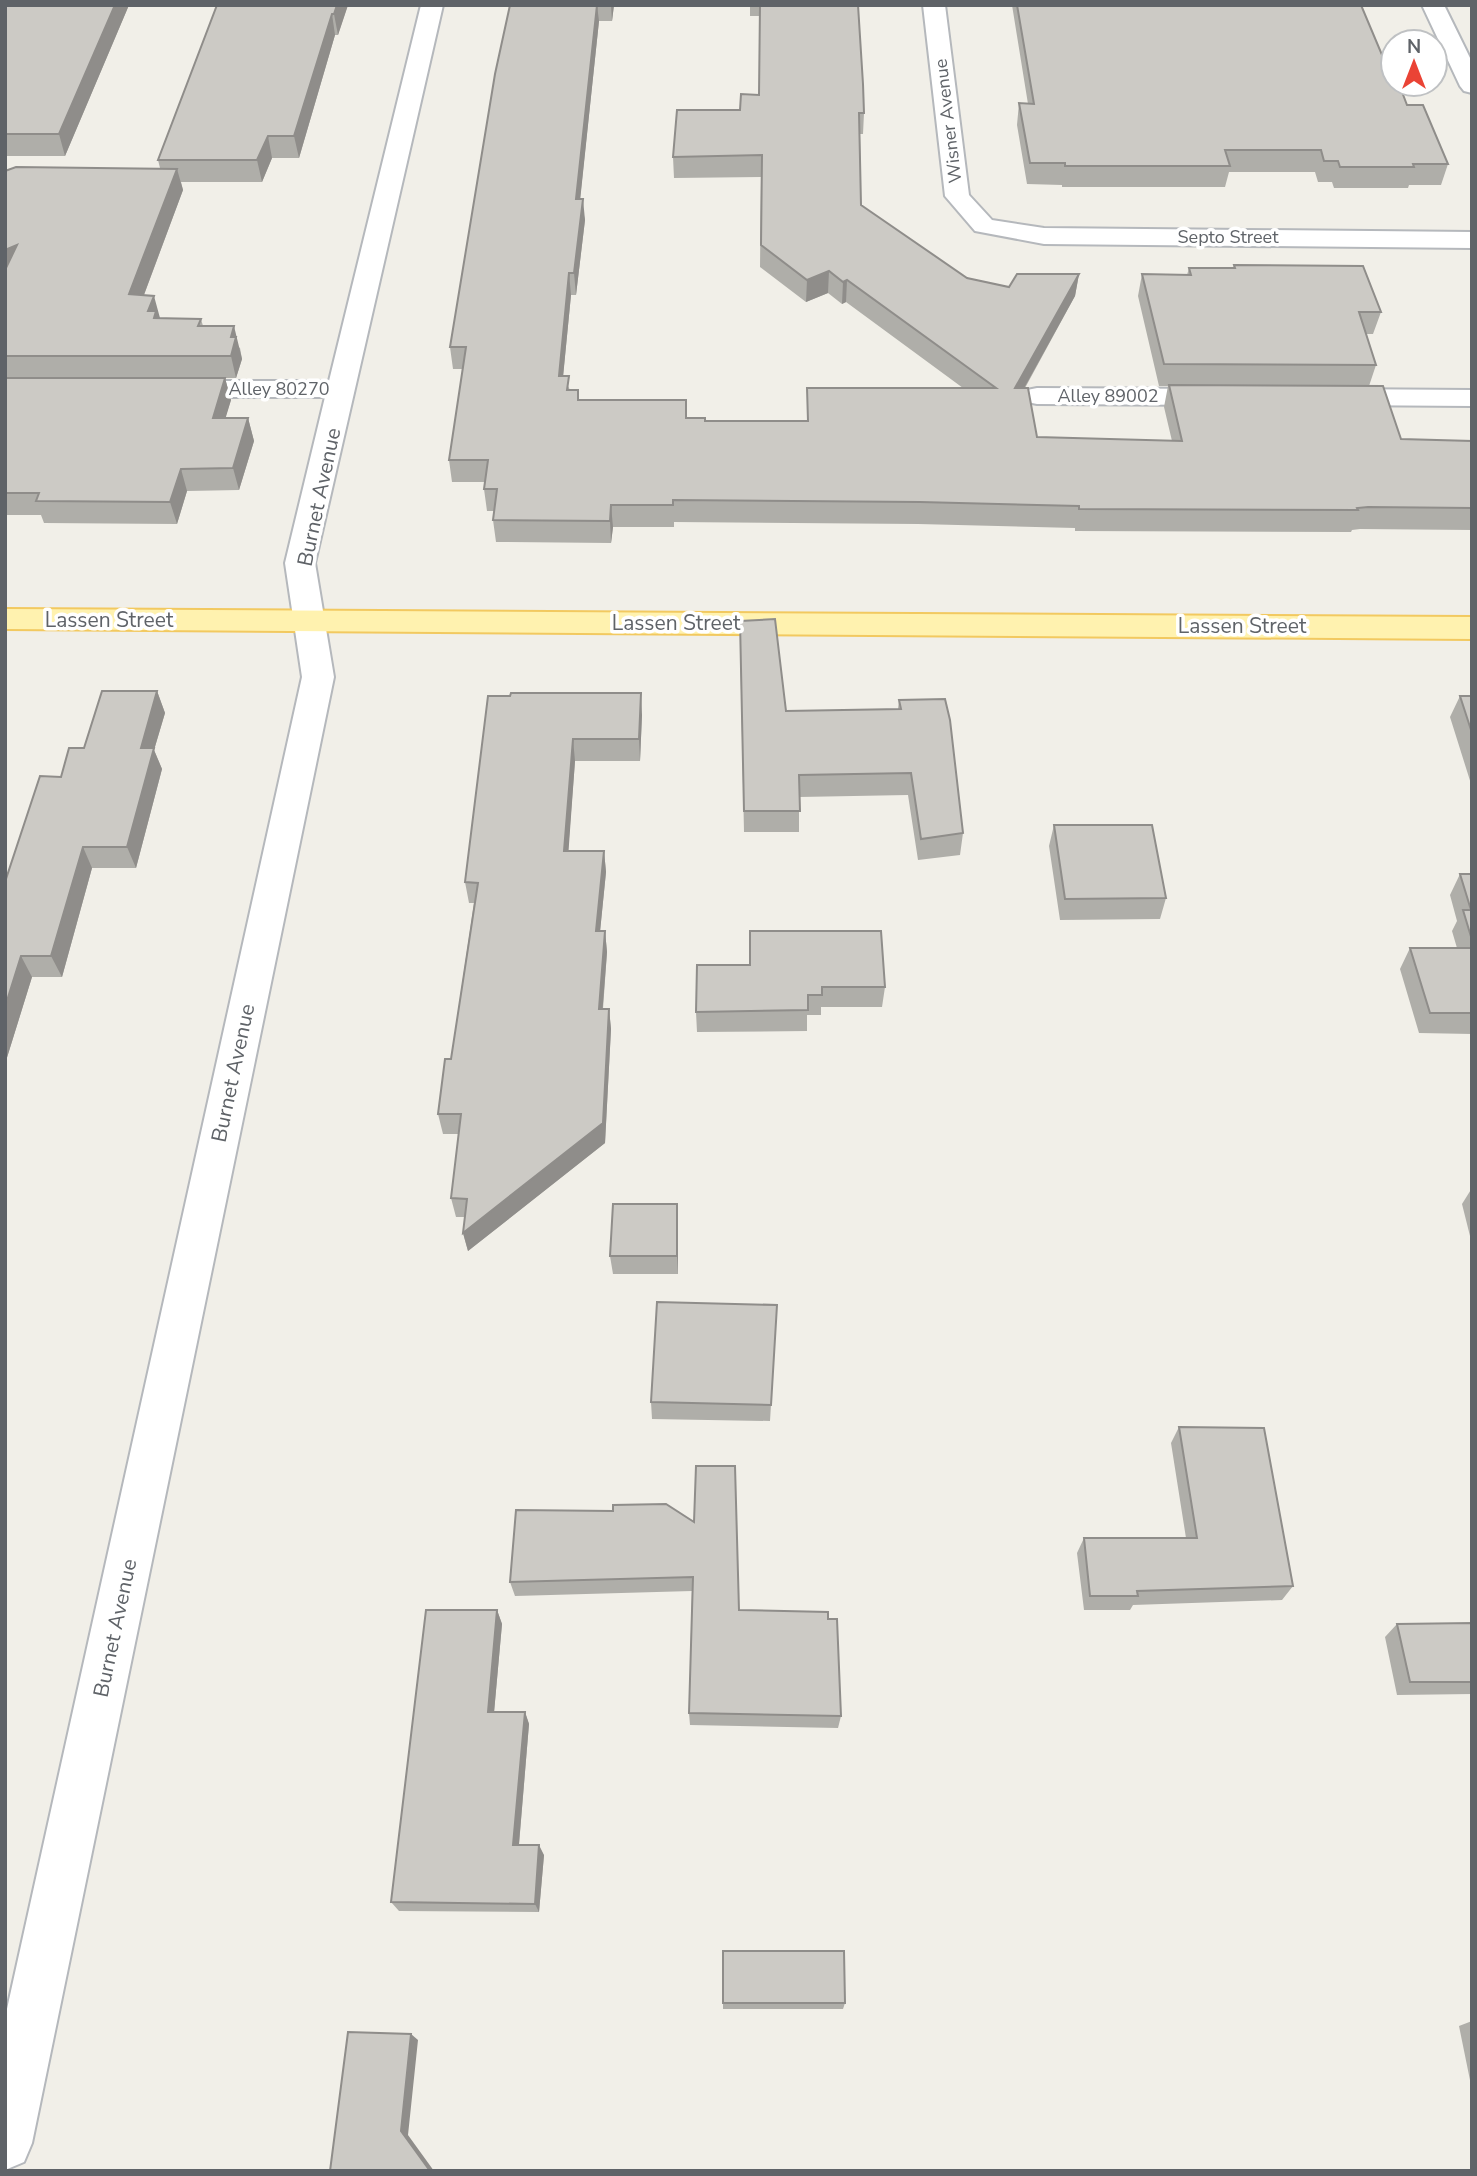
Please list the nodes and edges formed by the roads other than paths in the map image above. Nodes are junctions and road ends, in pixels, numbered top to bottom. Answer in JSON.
{"nodes":[{"id":1,"x":432,"y":5,"type":"edge"},
{"id":2,"x":934,"y":5,"type":"edge"},
{"id":3,"x":1433,"y":5,"type":"edge"},
{"id":4,"x":1472,"y":86,"type":"edge"},
{"id":5,"x":984,"y":226,"type":"joint"},
{"id":6,"x":1472,"y":240,"type":"edge"},
{"id":7,"x":154,"y":389,"type":"edge"},
{"id":8,"x":342,"y":389,"type":"junction"},
{"id":9,"x":1038,"y":396,"type":"dead end"},
{"id":10,"x":1241,"y":397,"type":"edge"},
{"id":11,"x":1309,"y":397,"type":"edge"},
{"id":12,"x":1472,"y":398,"type":"edge"},
{"id":13,"x":5,"y":619,"type":"edge"},
{"id":14,"x":308,"y":621,"type":"junction"},
{"id":15,"x":1472,"y":628,"type":"edge"},
{"id":16,"x":5,"y":2143,"type":"edge"}],
"edges":[{"from":1,"to":8,"type":"street","name":"Burnet Avenue"},
{"from":2,"to":5,"type":"street","name":"Wisner Avenue"},
{"from":3,"to":4,"type":"street"},
{"from":5,"to":6,"type":"street","name":"Septo Street"},
{"from":7,"to":8,"type":"street","name":"Alley 80270"},
{"from":8,"to":14,"type":"street","name":"Burnet Avenue"},
{"from":9,"to":10,"type":"street","name":"Alley 89002"},
{"from":11,"to":12,"type":"street"},
{"from":13,"to":14,"type":"main road","name":"Lassen Street"},
{"from":14,"to":15,"type":"main road","name":"Lassen Street"},
{"from":14,"to":16,"type":"street","name":"Burnet Avenue"}]}
